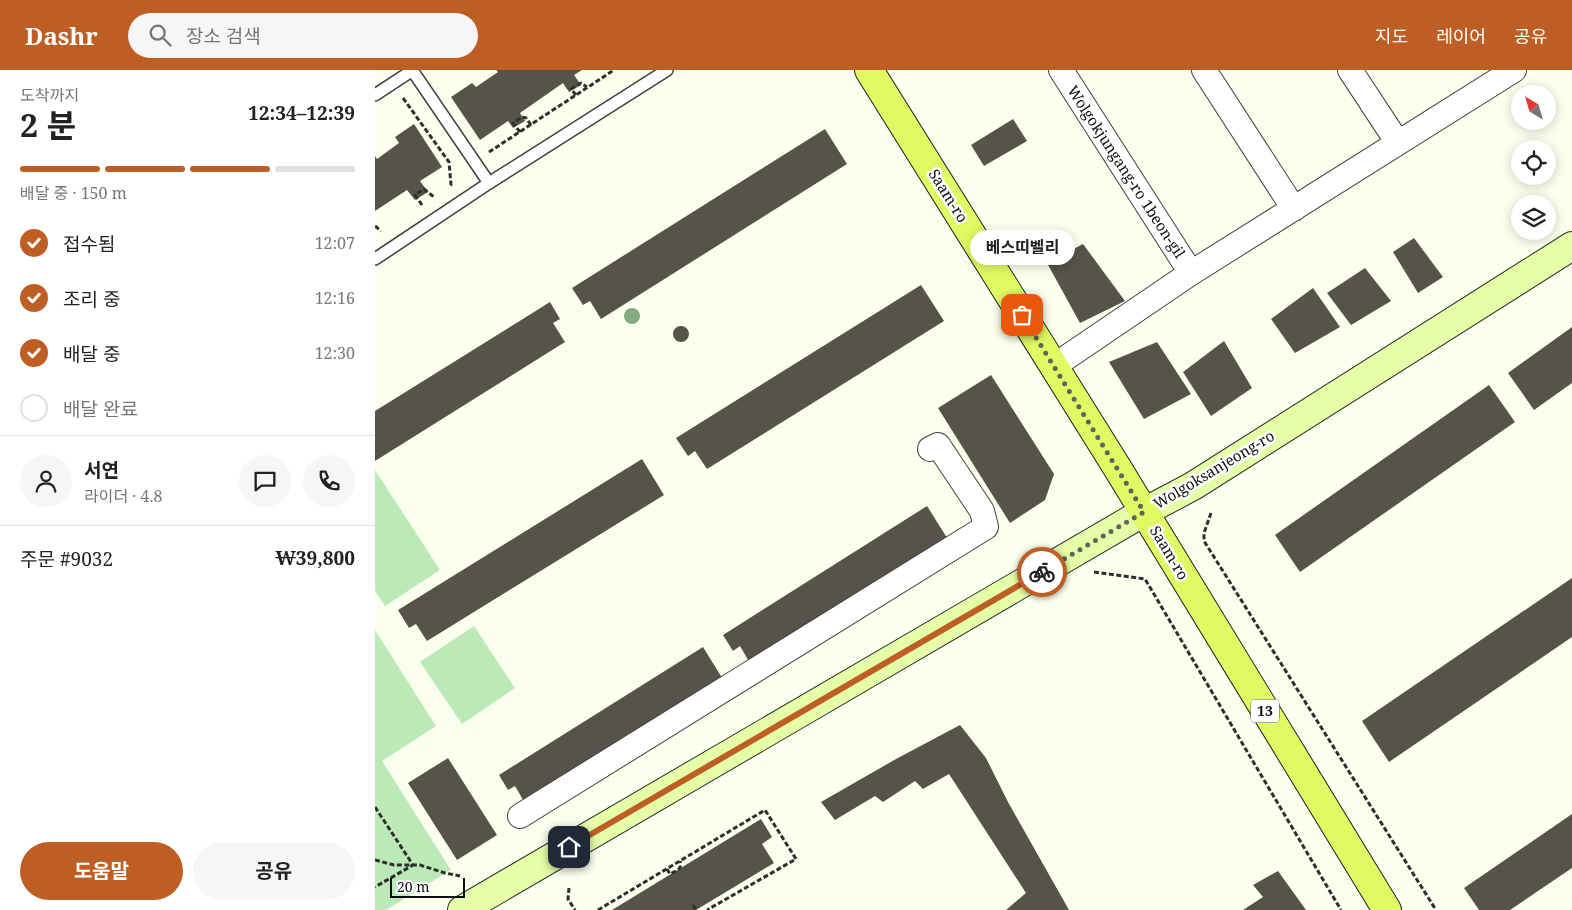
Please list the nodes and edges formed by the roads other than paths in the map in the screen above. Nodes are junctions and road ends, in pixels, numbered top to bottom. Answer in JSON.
{"nodes":[{"id":1,"x":413,"y":70,"type":"edge"},
{"id":2,"x":667,"y":70,"type":"edge"},
{"id":3,"x":869,"y":70,"type":"edge"},
{"id":4,"x":1061,"y":70,"type":"edge"},
{"id":5,"x":1204,"y":70,"type":"edge"},
{"id":6,"x":1351,"y":70,"type":"edge"},
{"id":7,"x":1503,"y":73,"type":"edge"},
{"id":8,"x":375,"y":95,"type":"edge"},
{"id":9,"x":1398,"y":143,"type":"junction"},
{"id":10,"x":489,"y":182,"type":"junction"},
{"id":11,"x":1293,"y":209,"type":"junction"},
{"id":12,"x":1572,"y":246,"type":"edge"},
{"id":13,"x":375,"y":259,"type":"edge"},
{"id":14,"x":1191,"y":273,"type":"junction"},
{"id":15,"x":1054,"y":366,"type":"junction"},
{"id":16,"x":930,"y":449,"type":"dead end"},
{"id":17,"x":1144,"y":512,"type":"junction"},
{"id":18,"x":520,"y":816,"type":"dead end"},
{"id":19,"x":462,"y":910,"type":"edge"},
{"id":20,"x":1387,"y":910,"type":"edge"}],
"edges":[{"from":1,"to":8,"type":"lane"},
{"from":1,"to":10,"type":"lane"},
{"from":2,"to":10,"type":"lane"},
{"from":3,"to":15,"type":"main road","name":"Saam-ro","number":"13"},
{"from":4,"to":14,"type":"street","name":"Wolgokjungang-ro 1beon-gil"},
{"from":5,"to":11,"type":"street"},
{"from":6,"to":9,"type":"street"},
{"from":7,"to":9,"type":"street","name":"Wolgokjungang-ro 1beon-gil"},
{"from":9,"to":11,"type":"street","name":"Wolgokjungang-ro 1beon-gil"},
{"from":10,"to":13,"type":"lane"},
{"from":11,"to":14,"type":"street","name":"Wolgokjungang-ro 1beon-gil"},
{"from":12,"to":17,"type":"street","name":"Wolgoksanjeong-ro"},
{"from":14,"to":15,"type":"street"},
{"from":15,"to":17,"type":"main road","name":"Saam-ro","number":"13"},
{"from":16,"to":18,"type":"street"},
{"from":17,"to":19,"type":"street","name":"Wolgoksanjeong-ro"},
{"from":17,"to":20,"type":"main road","name":"Saam-ro","number":"13"}]}
